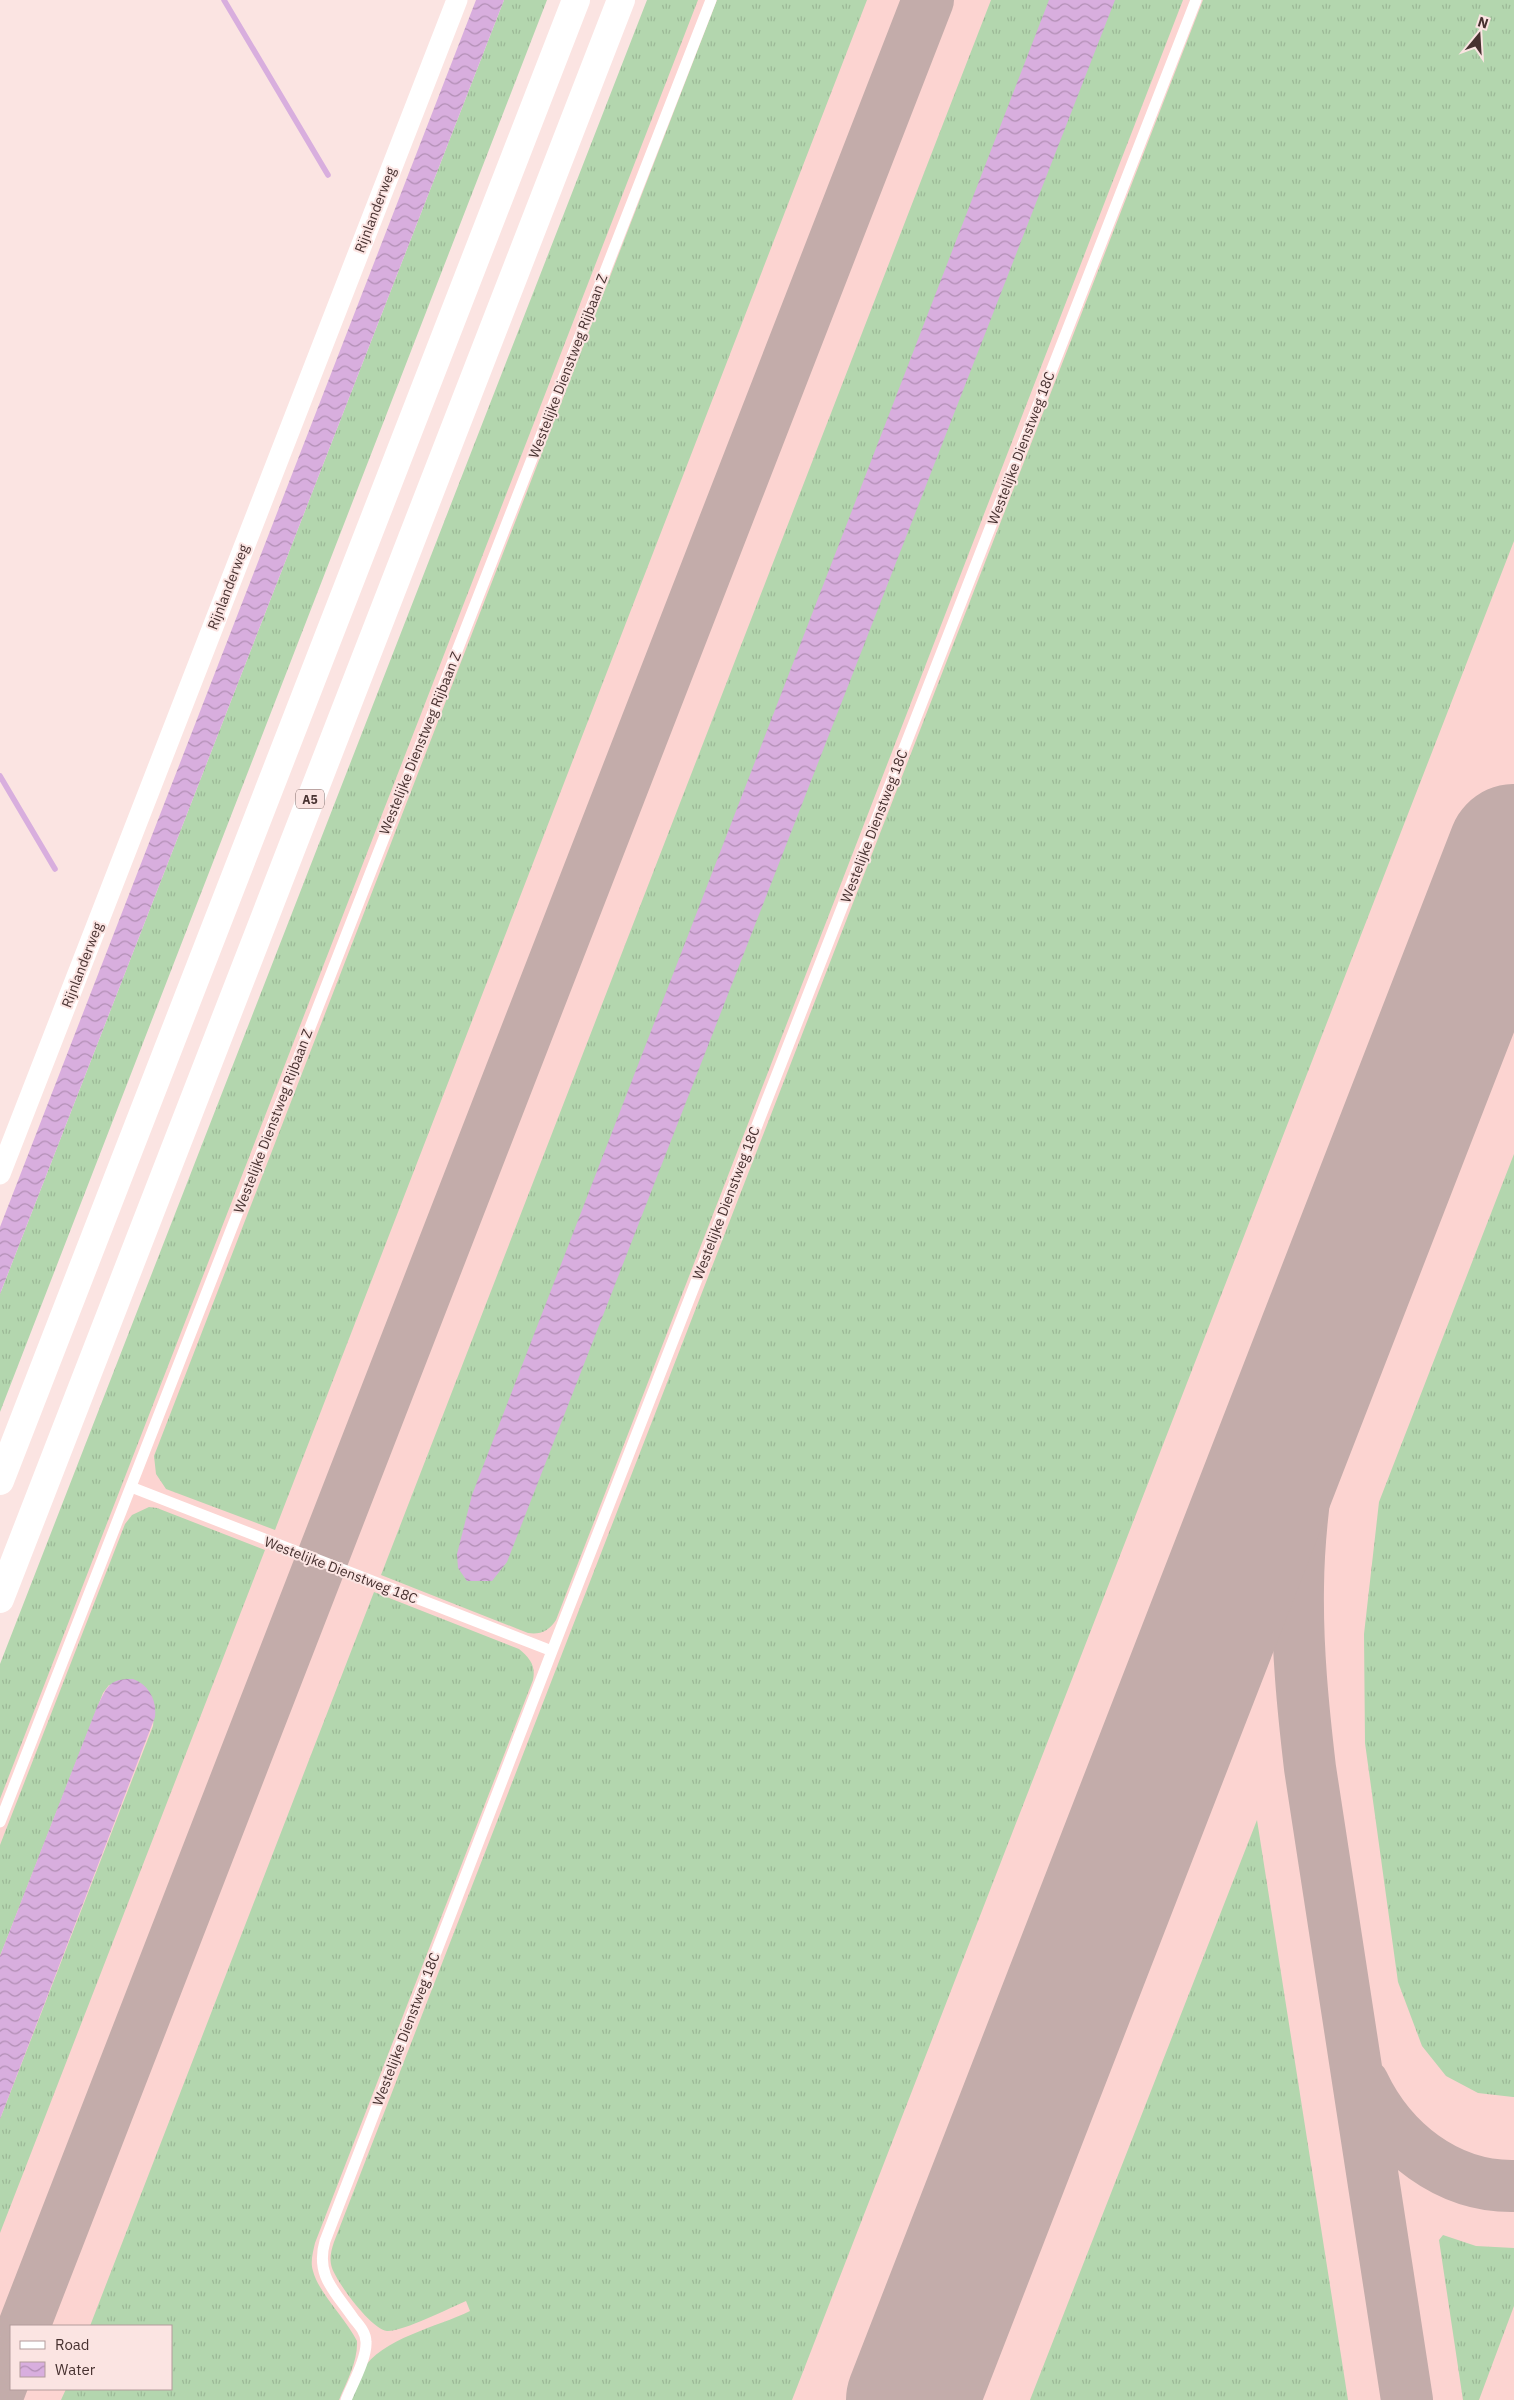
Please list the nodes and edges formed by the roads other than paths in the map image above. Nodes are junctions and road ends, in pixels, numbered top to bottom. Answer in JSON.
{"nodes":[{"id":1,"x":457,"y":0,"type":"edge"},
{"id":2,"x":576,"y":0,"type":"edge"},
{"id":3,"x":621,"y":0,"type":"edge"},
{"id":4,"x":710,"y":0,"type":"edge"},
{"id":5,"x":1196,"y":0,"type":"edge"},
{"id":6,"x":0,"y":1174,"type":"edge"},
{"id":7,"x":0,"y":1481,"type":"edge"},
{"id":8,"x":131,"y":1487,"type":"junction"},
{"id":9,"x":0,"y":1599,"type":"edge"},
{"id":10,"x":552,"y":1652,"type":"junction"},
{"id":11,"x":0,"y":1822,"type":"edge"},
{"id":12,"x":346,"y":2400,"type":"edge"}],
"edges":[{"from":1,"to":6,"type":"street","name":"Rijnlanderweg"},
{"from":2,"to":7,"type":"highway"},
{"from":3,"to":9,"type":"highway","number":"A5"},
{"from":4,"to":8,"type":"lane","name":"Westelijke Dienstweg Rijbaan Z"},
{"from":5,"to":10,"type":"lane","name":"Westelijke Dienstweg 18C"},
{"from":8,"to":10,"type":"lane","name":"Westelijke Dienstweg 18C"},
{"from":8,"to":11,"type":"lane","name":"Westelijke Dienstweg Rijbaan Z"},
{"from":10,"to":12,"type":"lane","name":"Westelijke Dienstweg 18C"}]}
